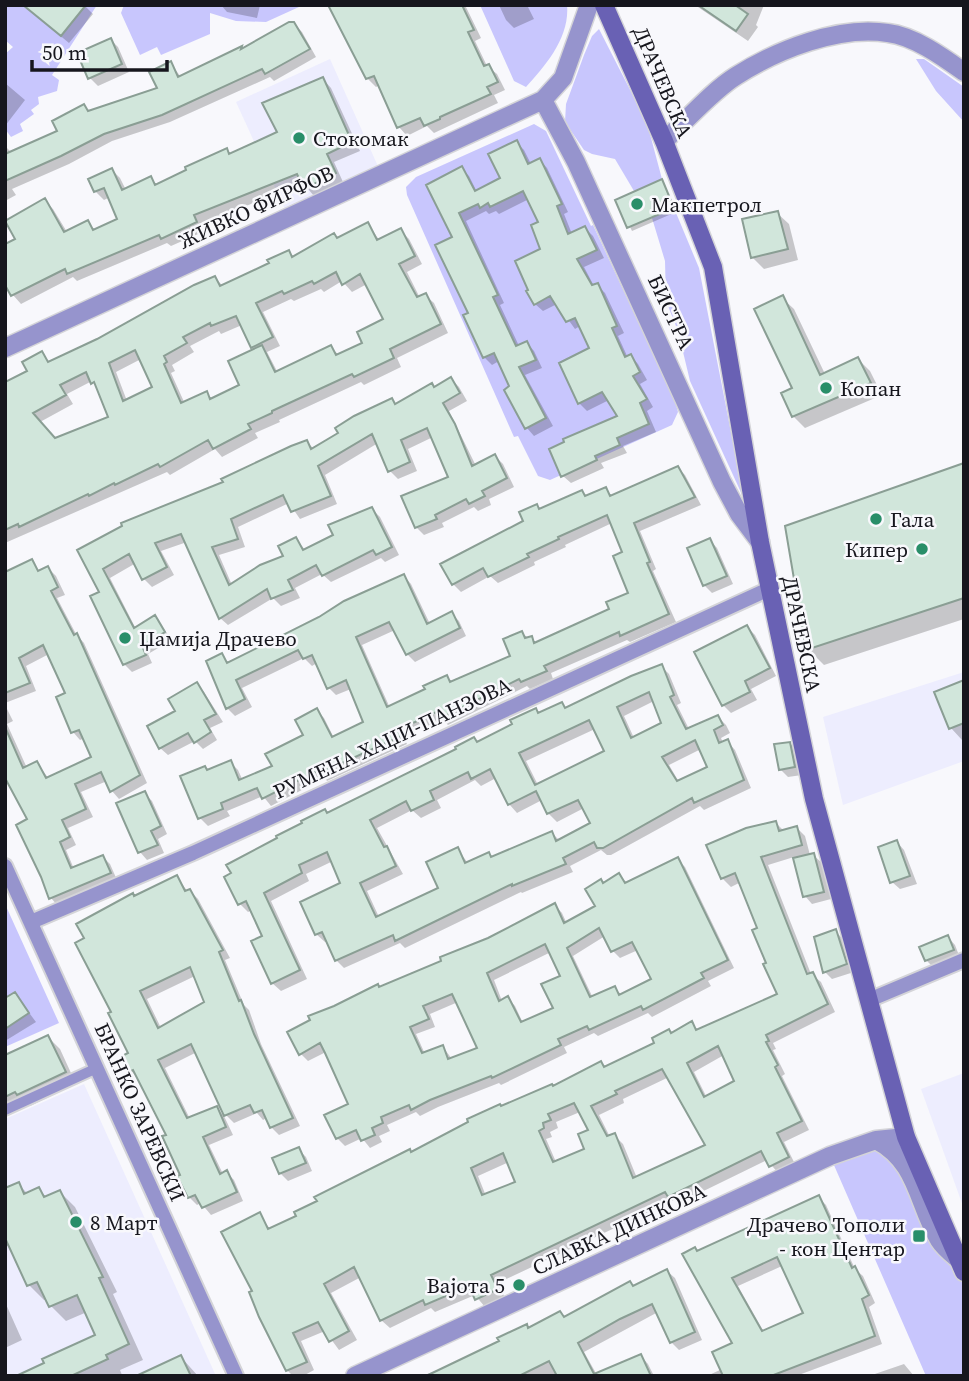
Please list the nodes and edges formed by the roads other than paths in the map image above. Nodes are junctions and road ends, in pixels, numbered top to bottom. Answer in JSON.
{"nodes":[{"id":1,"x":589,"y":5,"type":"edge"},
{"id":2,"x":604,"y":5,"type":"edge"},
{"id":3,"x":964,"y":72,"type":"edge"},
{"id":4,"x":543,"y":100,"type":"junction"},
{"id":5,"x":664,"y":141,"type":"junction"},
{"id":6,"x":5,"y":348,"type":"edge"},
{"id":7,"x":760,"y":541,"type":"junction"},
{"id":8,"x":769,"y":589,"type":"junction"},
{"id":9,"x":5,"y":866,"type":"edge"},
{"id":10,"x":31,"y":922,"type":"junction"},
{"id":11,"x":964,"y":960,"type":"edge"},
{"id":12,"x":869,"y":1000,"type":"junction"},
{"id":13,"x":97,"y":1068,"type":"junction"},
{"id":14,"x":5,"y":1110,"type":"edge"},
{"id":15,"x":906,"y":1137,"type":"junction"},
{"id":16,"x":876,"y":1140,"type":"junction"},
{"id":17,"x":961,"y":1266,"type":"edge"},
{"id":18,"x":236,"y":1376,"type":"edge"},
{"id":19,"x":355,"y":1376,"type":"edge"}],
"edges":[{"from":1,"to":4,"type":"street","name":"ЖИВКО ФИРФОВ"},
{"from":2,"to":5,"type":"main road","name":"ДРАЧЕВСКА"},
{"from":3,"to":5,"type":"street"},
{"from":4,"to":6,"type":"street","name":"ЖИВКО ФИРФОВ"},
{"from":4,"to":7,"type":"street","name":"БИСТРА"},
{"from":5,"to":7,"type":"main road","name":"ДРАЧЕВСКА"},
{"from":7,"to":8,"type":"main road","name":"ДРАЧЕВСКА"},
{"from":8,"to":10,"type":"street","name":"РУМЕНА ХАЏИ-ПАНЗОВА"},
{"from":8,"to":12,"type":"main road","name":"ДРАЧЕВСКА"},
{"from":9,"to":10,"type":"street","name":"БРАНКО ЗАРЕВСКИ"},
{"from":10,"to":13,"type":"street","name":"БРАНКО ЗАРЕВСКИ"},
{"from":11,"to":12,"type":"street"},
{"from":12,"to":15,"type":"main road","name":"ДРАЧЕВСКА"},
{"from":13,"to":14,"type":"street"},
{"from":13,"to":18,"type":"street","name":"БРАНКО ЗАРЕВСКИ"},
{"from":15,"to":16,"type":"street","name":"СЛАВКА ДИНКОВА"},
{"from":15,"to":17,"type":"main road","name":"ДРАЧЕВСКА"},
{"from":16,"to":17,"type":"street"},
{"from":16,"to":19,"type":"street","name":"СЛАВКА ДИНКОВА"}]}
